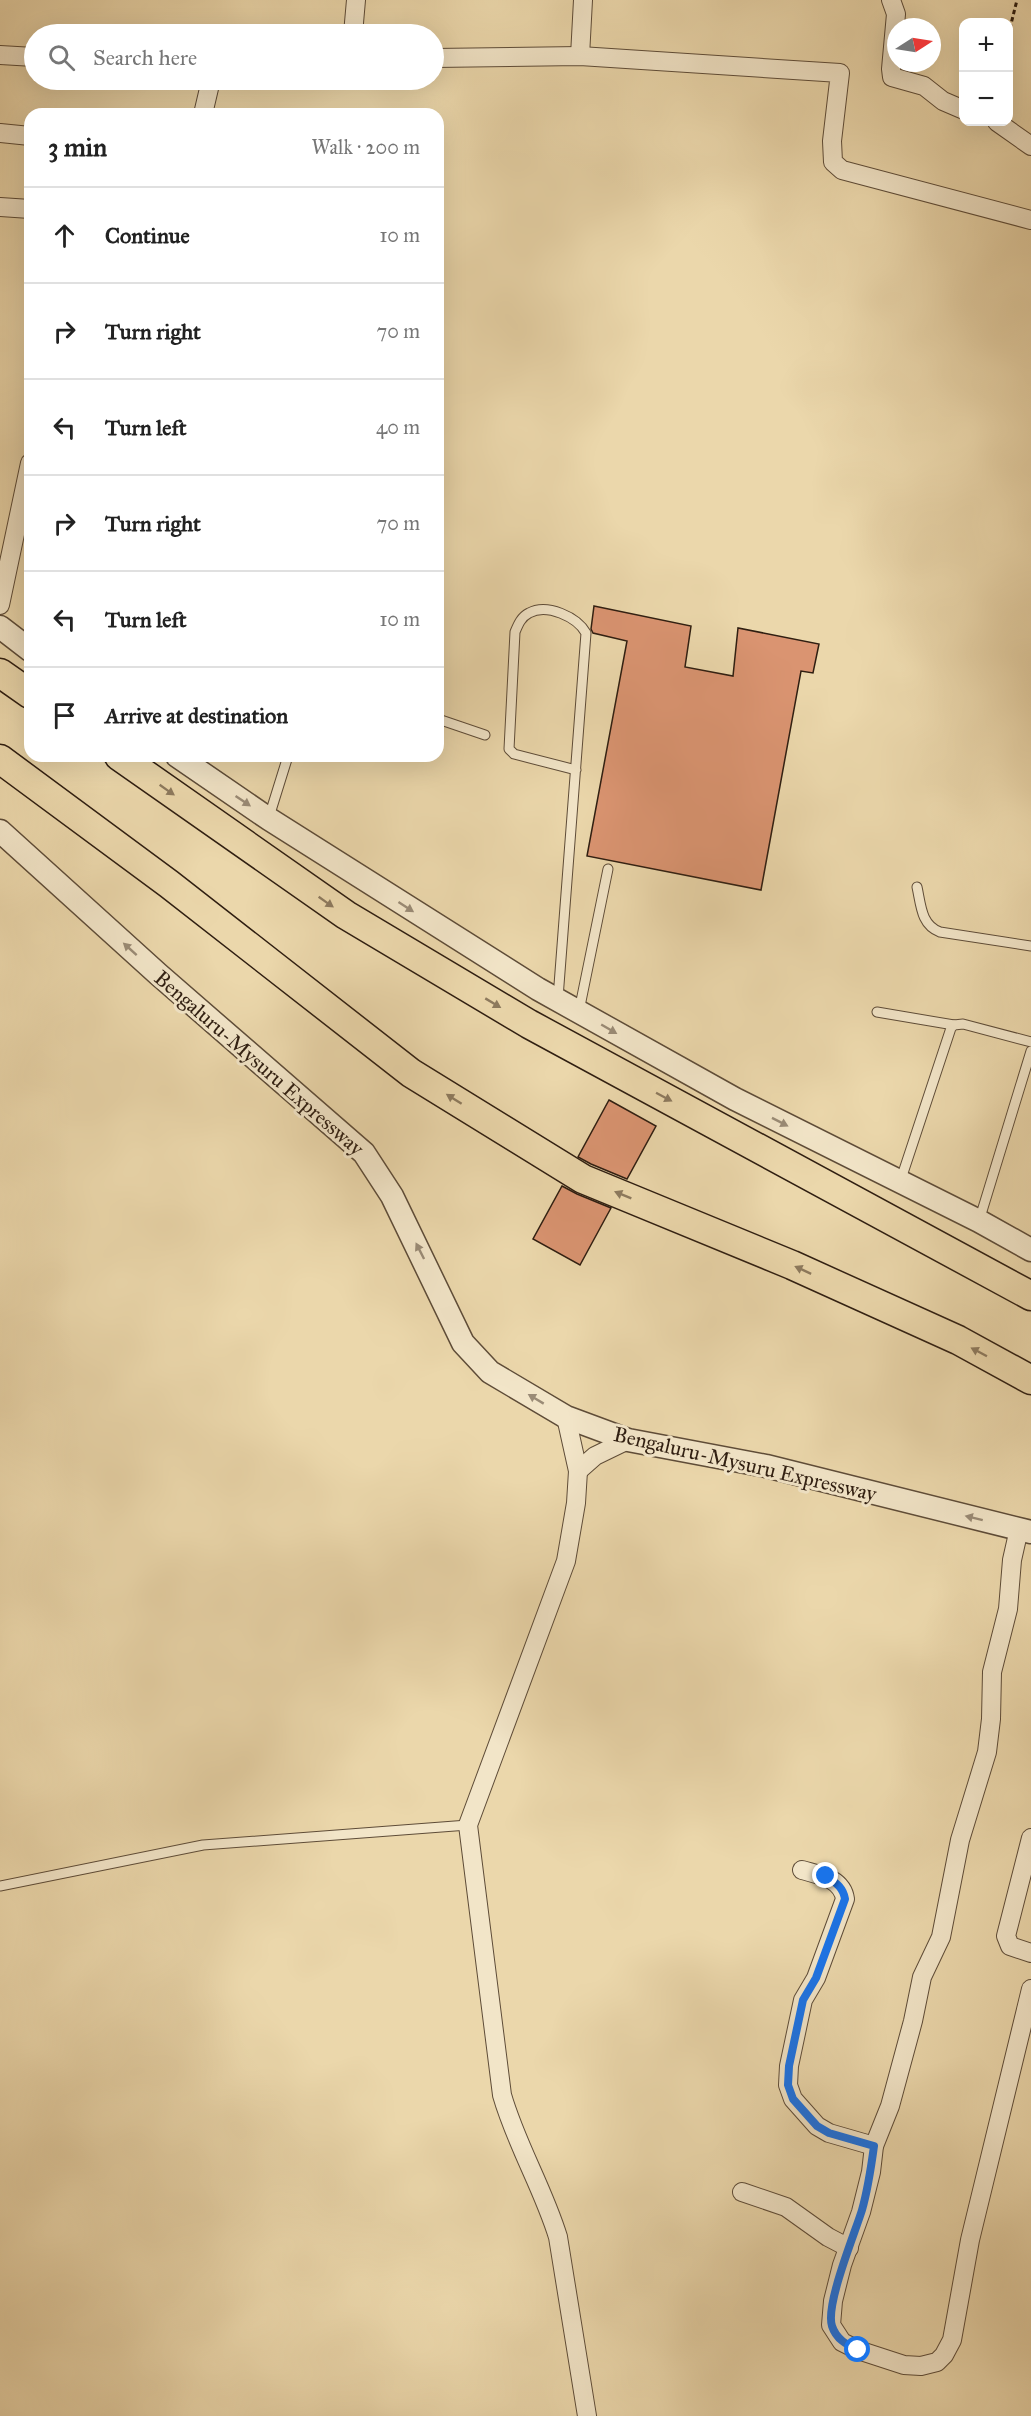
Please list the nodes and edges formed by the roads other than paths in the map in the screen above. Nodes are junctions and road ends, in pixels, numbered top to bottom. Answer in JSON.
{"nodes":[{"id":1,"x":356,"y":0,"type":"edge"},
{"id":2,"x":583,"y":0,"type":"edge"},
{"id":3,"x":891,"y":0,"type":"edge"},
{"id":4,"x":354,"y":24,"type":"edge"},
{"id":5,"x":0,"y":55,"type":"edge"},
{"id":6,"x":24,"y":56,"type":"edge"},
{"id":7,"x":580,"y":56,"type":"junction"},
{"id":8,"x":444,"y":58,"type":"edge"},
{"id":9,"x":209,"y":90,"type":"edge"},
{"id":10,"x":204,"y":108,"type":"edge"},
{"id":11,"x":959,"y":109,"type":"edge"},
{"id":12,"x":1003,"y":126,"type":"edge"},
{"id":13,"x":0,"y":133,"type":"edge"},
{"id":14,"x":24,"y":135,"type":"edge"},
{"id":15,"x":1031,"y":146,"type":"edge"},
{"id":16,"x":0,"y":207,"type":"edge"},
{"id":17,"x":24,"y":209,"type":"edge"},
{"id":18,"x":1031,"y":220,"type":"edge"},
{"id":19,"x":24,"y":491,"type":"edge"},
{"id":20,"x":0,"y":605,"type":"edge"},
{"id":21,"x":0,"y":627,"type":"edge"},
{"id":22,"x":24,"y":645,"type":"edge"},
{"id":23,"x":0,"y":673,"type":"edge"},
{"id":24,"x":24,"y":690,"type":"edge"},
{"id":25,"x":444,"y":721,"type":"edge"},
{"id":26,"x":485,"y":735,"type":"dead end"},
{"id":27,"x":0,"y":759,"type":"edge"},
{"id":28,"x":128,"y":762,"type":"edge"},
{"id":29,"x":186,"y":762,"type":"edge"},
{"id":30,"x":286,"y":762,"type":"edge"},
{"id":31,"x":576,"y":770,"type":"junction"},
{"id":32,"x":269,"y":819,"type":"junction"},
{"id":33,"x":0,"y":831,"type":"edge"},
{"id":34,"x":608,"y":869,"type":"dead end"},
{"id":35,"x":917,"y":887,"type":"dead end"},
{"id":36,"x":1031,"y":946,"type":"edge"},
{"id":37,"x":558,"y":1000,"type":"junction"},
{"id":38,"x":579,"y":1011,"type":"junction"},
{"id":39,"x":877,"y":1012,"type":"dead end"},
{"id":40,"x":954,"y":1025,"type":"junction"},
{"id":41,"x":1031,"y":1042,"type":"edge"},
{"id":42,"x":1031,"y":1051,"type":"edge"},
{"id":43,"x":900,"y":1182,"type":"junction"},
{"id":44,"x":979,"y":1221,"type":"junction"},
{"id":45,"x":1031,"y":1250,"type":"edge"},
{"id":46,"x":1031,"y":1296,"type":"edge"},
{"id":47,"x":1031,"y":1380,"type":"edge"},
{"id":48,"x":566,"y":1417,"type":"junction"},
{"id":49,"x":628,"y":1440,"type":"junction"},
{"id":50,"x":578,"y":1471,"type":"junction"},
{"id":51,"x":1025,"y":1531,"type":"edge"},
{"id":52,"x":468,"y":1825,"type":"junction"},
{"id":53,"x":1031,"y":1838,"type":"edge"},
{"id":54,"x":802,"y":1870,"type":"dead end"},
{"id":55,"x":0,"y":1886,"type":"edge"},
{"id":56,"x":1031,"y":1953,"type":"edge"},
{"id":57,"x":1031,"y":1989,"type":"edge"},
{"id":58,"x":874,"y":2146,"type":"junction"},
{"id":59,"x":742,"y":2192,"type":"dead end"},
{"id":60,"x":849,"y":2248,"type":"junction"},
{"id":61,"x":587,"y":2416,"type":"edge"}],
"edges":[{"from":1,"to":4,"type":"street"},
{"from":2,"to":7,"type":"street"},
{"from":3,"to":11,"type":"street"},
{"from":5,"to":6,"type":"street"},
{"from":7,"to":8,"type":"street"},
{"from":7,"to":18,"type":"street"},
{"from":9,"to":10,"type":"street"},
{"from":12,"to":15,"type":"street"},
{"from":13,"to":14,"type":"street"},
{"from":16,"to":17,"type":"street"},
{"from":19,"to":20,"type":"street"},
{"from":21,"to":22,"type":"street"},
{"from":23,"to":24,"type":"highway"},
{"from":25,"to":26,"type":"lane"},
{"from":47,"to":27,"type":"highway","one_way":true},
{"from":28,"to":46,"type":"highway","one_way":true},
{"from":29,"to":32,"type":"street","one_way":true},
{"from":30,"to":32,"type":"lane"},
{"from":31,"to":31,"type":"lane"},
{"from":31,"to":37,"type":"lane"},
{"from":32,"to":37,"type":"street","one_way":true},
{"from":48,"to":33,"type":"street","name":"Bengaluru-Mysuru Expressway","one_way":true},
{"from":34,"to":38,"type":"lane"},
{"from":35,"to":36,"type":"lane"},
{"from":37,"to":38,"type":"street"},
{"from":38,"to":43,"type":"street","one_way":true},
{"from":39,"to":40,"type":"lane"},
{"from":40,"to":41,"type":"lane"},
{"from":40,"to":43,"type":"lane"},
{"from":42,"to":44,"type":"lane"},
{"from":43,"to":44,"type":"street"},
{"from":44,"to":45,"type":"street"},
{"from":48,"to":49,"type":"street","name":"Bengaluru-Mysuru Expressway"},
{"from":48,"to":50,"type":"street"},
{"from":49,"to":50,"type":"street"},
{"from":51,"to":49,"type":"street","name":"Bengaluru-Mysuru Expressway","one_way":true},
{"from":50,"to":52,"type":"street"},
{"from":51,"to":58,"type":"street"},
{"from":52,"to":55,"type":"lane"},
{"from":52,"to":61,"type":"street"},
{"from":53,"to":56,"type":"street"},
{"from":54,"to":58,"type":"street"},
{"from":57,"to":60,"type":"street"},
{"from":58,"to":60,"type":"street"},
{"from":59,"to":60,"type":"street"}]}
